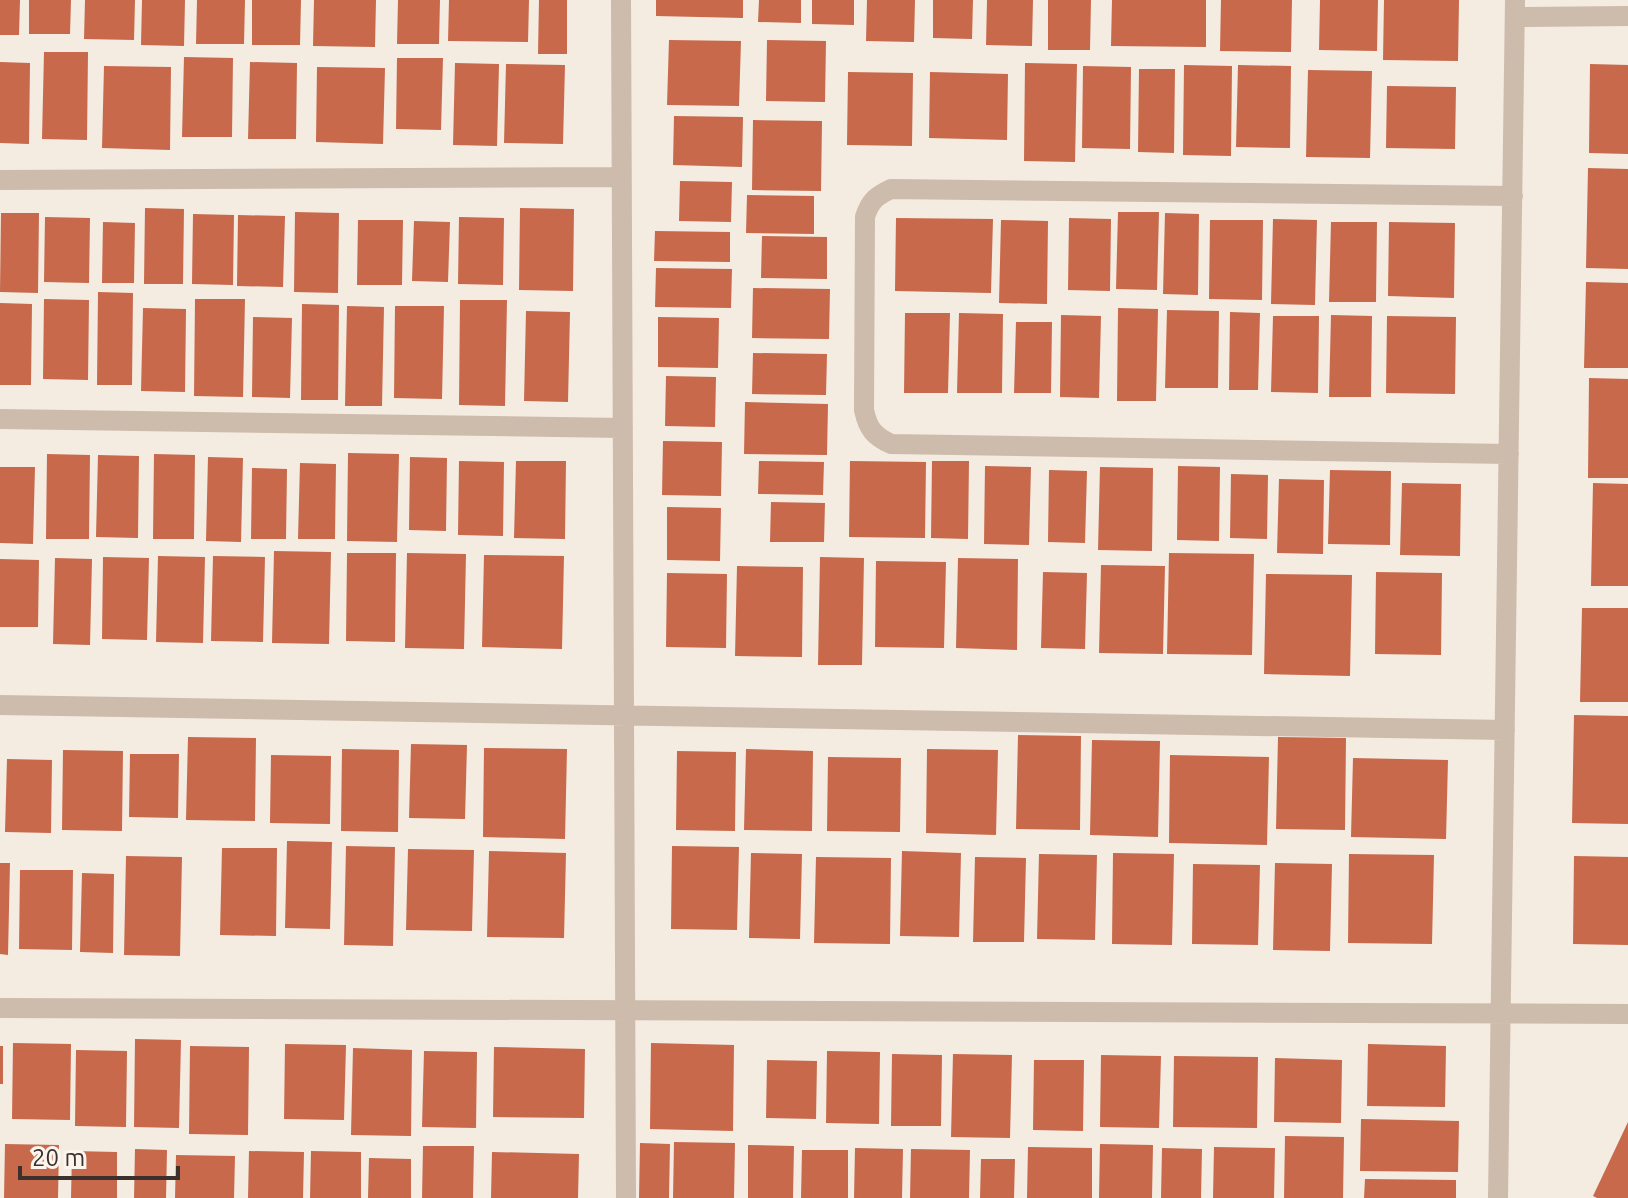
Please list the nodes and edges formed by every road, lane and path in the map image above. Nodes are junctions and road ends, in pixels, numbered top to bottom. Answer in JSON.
{"nodes":[{"id":1,"x":621,"y":0,"type":"edge"},
{"id":2,"x":1515,"y":9,"type":"edge"},
{"id":3,"x":1628,"y":16,"type":"edge"},
{"id":4,"x":621,"y":177,"type":"junction"},
{"id":5,"x":0,"y":180,"type":"edge"},
{"id":6,"x":1513,"y":196,"type":"junction"},
{"id":7,"x":0,"y":419,"type":"edge"},
{"id":8,"x":623,"y":428,"type":"junction"},
{"id":9,"x":1509,"y":454,"type":"junction"},
{"id":10,"x":0,"y":705,"type":"edge"},
{"id":11,"x":624,"y":717,"type":"junction"},
{"id":12,"x":1505,"y":730,"type":"junction"},
{"id":13,"x":0,"y":1008,"type":"edge"},
{"id":14,"x":625,"y":1010,"type":"junction"},
{"id":15,"x":1501,"y":1014,"type":"junction"},
{"id":16,"x":1628,"y":1014,"type":"edge"},
{"id":17,"x":626,"y":1198,"type":"edge"},
{"id":18,"x":1498,"y":1198,"type":"edge"}],
"edges":[{"from":1,"to":4,"type":"street"},
{"from":2,"to":3,"type":"street"},
{"from":2,"to":6,"type":"street"},
{"from":4,"to":5,"type":"street"},
{"from":4,"to":8,"type":"street"},
{"from":6,"to":9,"type":"street"},
{"from":6,"to":9,"type":"street"},
{"from":7,"to":8,"type":"street"},
{"from":8,"to":11,"type":"street"},
{"from":9,"to":12,"type":"street"},
{"from":10,"to":11,"type":"street"},
{"from":11,"to":12,"type":"street"},
{"from":11,"to":14,"type":"street"},
{"from":12,"to":15,"type":"street"},
{"from":13,"to":14,"type":"street"},
{"from":14,"to":15,"type":"street"},
{"from":14,"to":17,"type":"street"},
{"from":15,"to":16,"type":"street"},
{"from":15,"to":18,"type":"street"}]}
